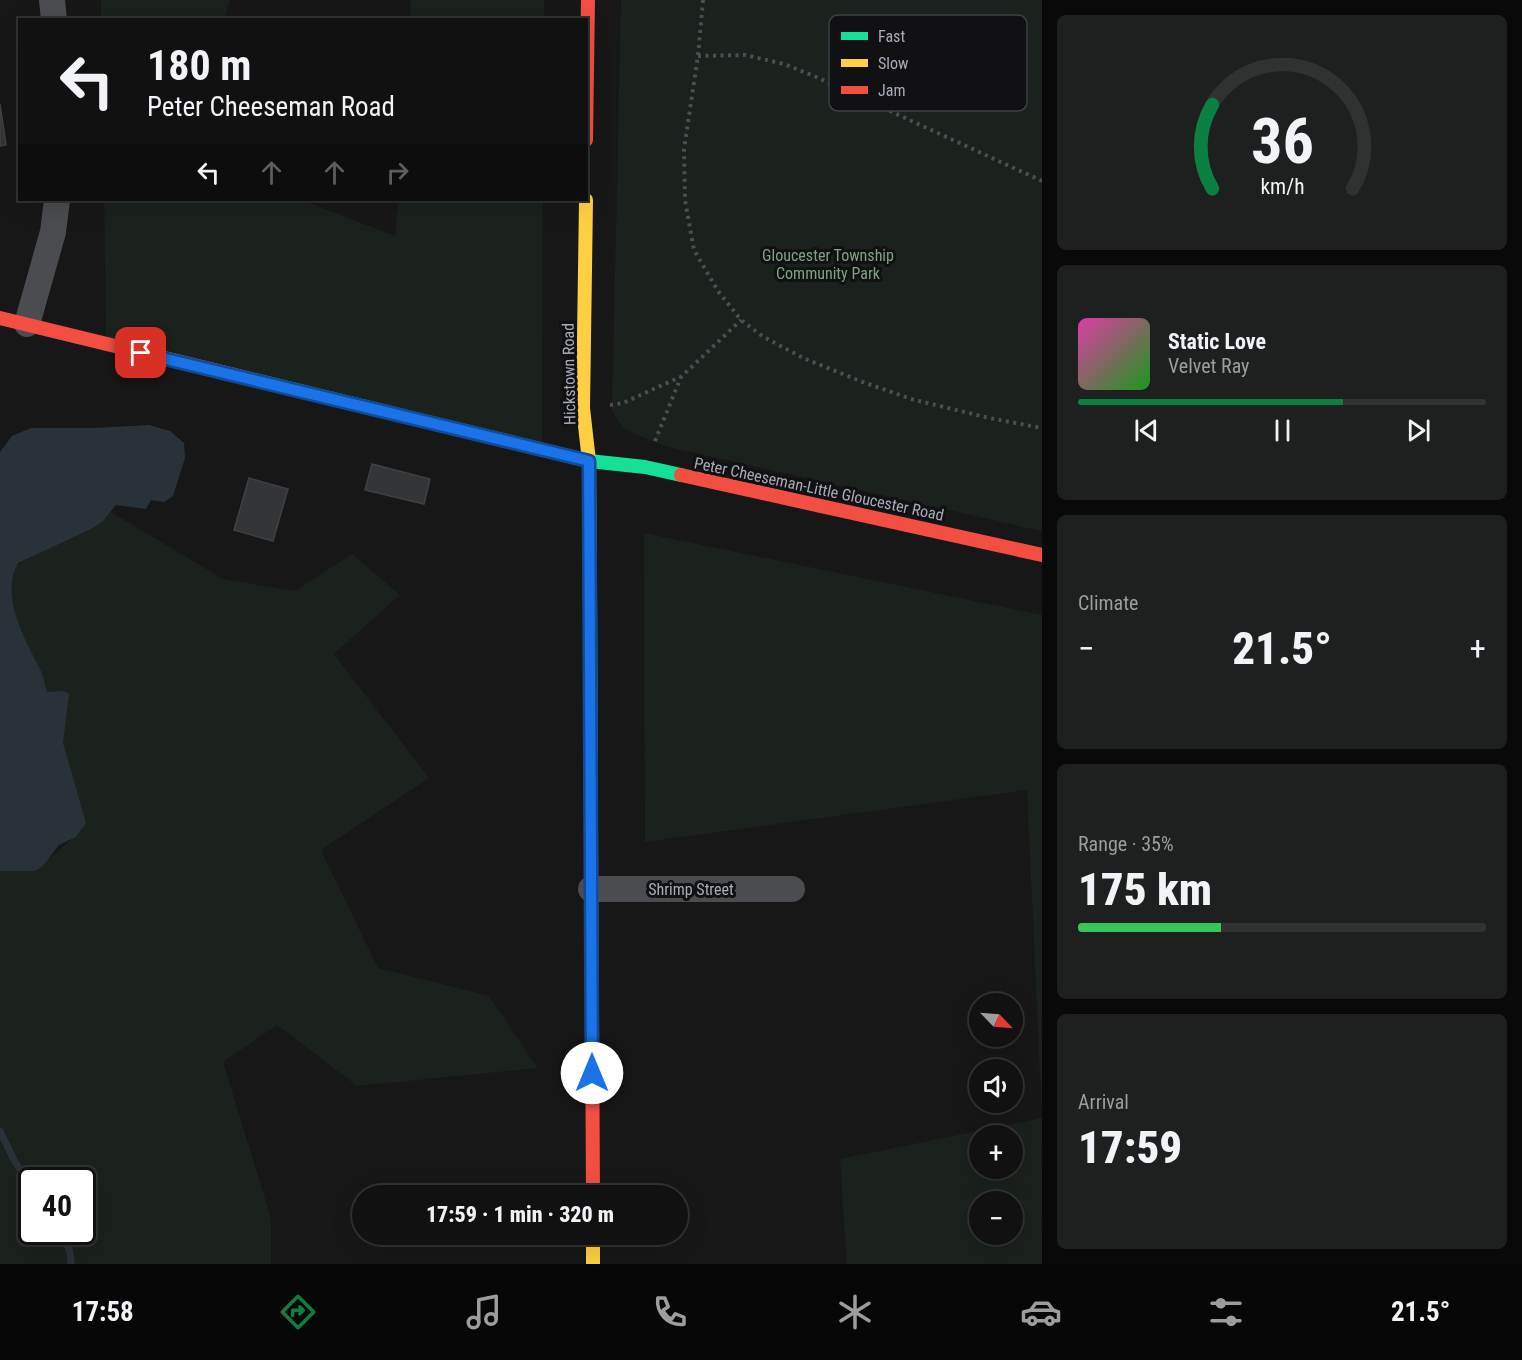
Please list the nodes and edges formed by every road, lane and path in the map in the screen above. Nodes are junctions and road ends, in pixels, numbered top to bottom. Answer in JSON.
{"nodes":[{"id":1,"x":52,"y":0,"type":"edge"},
{"id":2,"x":588,"y":0,"type":"edge"},
{"id":3,"x":703,"y":0,"type":"edge"},
{"id":4,"x":54,"y":18,"type":"edge"},
{"id":5,"x":588,"y":18,"type":"edge"},
{"id":6,"x":698,"y":56,"type":"junction"},
{"id":7,"x":829,"y":83,"type":"edge"},
{"id":8,"x":890,"y":111,"type":"edge"},
{"id":9,"x":1042,"y":181,"type":"edge"},
{"id":10,"x":57,"y":201,"type":"edge"},
{"id":11,"x":586,"y":201,"type":"edge"},
{"id":12,"x":0,"y":318,"type":"edge"},
{"id":13,"x":741,"y":320,"type":"junction"},
{"id":14,"x":27,"y":324,"type":"junction"},
{"id":15,"x":681,"y":377,"type":"junction"},
{"id":16,"x":583,"y":408,"type":"junction"},
{"id":17,"x":1042,"y":428,"type":"edge"},
{"id":18,"x":589,"y":461,"type":"junction"},
{"id":19,"x":645,"y":467,"type":"junction"},
{"id":20,"x":1042,"y":555,"type":"edge"},
{"id":21,"x":591,"y":889,"type":"junction"},
{"id":22,"x":792,"y":889,"type":"dead end"},
{"id":23,"x":593,"y":1185,"type":"edge"},
{"id":24,"x":593,"y":1245,"type":"edge"},
{"id":25,"x":593,"y":1264,"type":"edge"}],
"edges":[{"from":1,"to":4,"type":"street"},
{"from":2,"to":5,"type":"street"},
{"from":3,"to":6,"type":"path"},
{"from":6,"to":7,"type":"path"},
{"from":6,"to":13,"type":"path"},
{"from":8,"to":9,"type":"path"},
{"from":10,"to":14,"type":"street"},
{"from":11,"to":16,"type":"street","name":"Hickstown Road"},
{"from":12,"to":14,"type":"street","name":"Peter Cheeseman-Little Gloucester Road"},
{"from":13,"to":15,"type":"path"},
{"from":13,"to":17,"type":"path"},
{"from":14,"to":18,"type":"street","name":"Peter Cheeseman-Little Gloucester Road"},
{"from":15,"to":16,"type":"path"},
{"from":15,"to":19,"type":"path"},
{"from":16,"to":18,"type":"street","name":"Hickstown Road"},
{"from":18,"to":19,"type":"street","name":"Peter Cheeseman-Little Gloucester Road"},
{"from":18,"to":21,"type":"street","name":"Hickstown Road"},
{"from":19,"to":20,"type":"street","name":"Peter Cheeseman-Little Gloucester Road"},
{"from":21,"to":22,"type":"street","name":"Shrimp Street"},
{"from":21,"to":23,"type":"street","name":"Hickstown Road"},
{"from":24,"to":25,"type":"street"}]}
